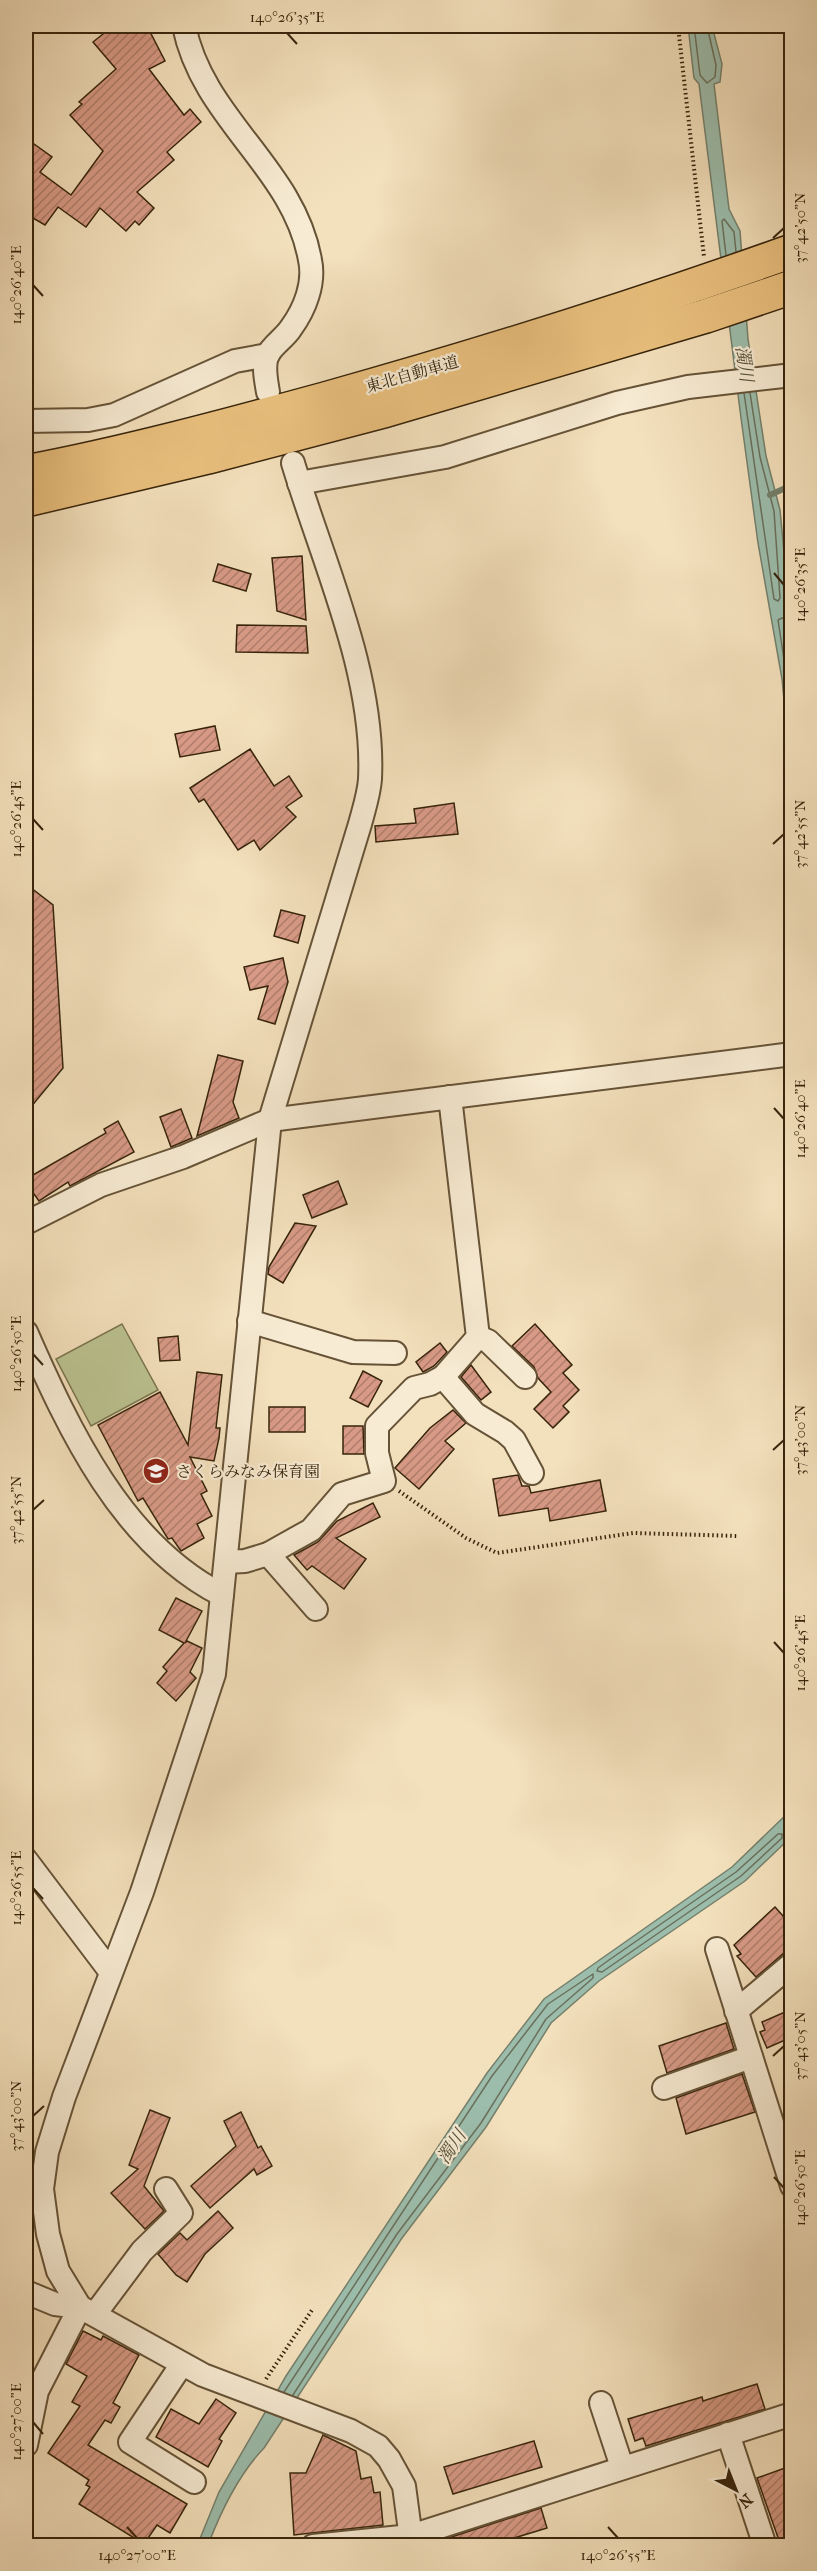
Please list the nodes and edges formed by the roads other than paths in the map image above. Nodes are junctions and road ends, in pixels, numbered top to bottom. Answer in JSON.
{"nodes":[{"id":1,"x":184,"y":26,"type":"edge"},
{"id":2,"x":792,"y":251,"type":"edge"},
{"id":3,"x":792,"y":287,"type":"edge"},
{"id":4,"x":268,"y":354,"type":"junction"},
{"id":5,"x":792,"y":375,"type":"edge"},
{"id":6,"x":268,"y":392,"type":"dead end"},
{"id":7,"x":26,"y":421,"type":"edge"},
{"id":8,"x":26,"y":472,"type":"edge"},
{"id":9,"x":26,"y":500,"type":"edge"},
{"id":10,"x":792,"y":1054,"type":"edge"},
{"id":11,"x":450,"y":1097,"type":"junction"},
{"id":12,"x":270,"y":1120,"type":"junction"},
{"id":13,"x":26,"y":1223,"type":"edge"},
{"id":14,"x":249,"y":1321,"type":"junction"},
{"id":15,"x":26,"y":1332,"type":"edge"},
{"id":16,"x":478,"y":1337,"type":"junction"},
{"id":17,"x":395,"y":1353,"type":"dead end"},
{"id":18,"x":443,"y":1377,"type":"junction"},
{"id":19,"x":525,"y":1377,"type":"dead end"},
{"id":20,"x":532,"y":1473,"type":"dead end"},
{"id":21,"x":268,"y":1554,"type":"junction"},
{"id":22,"x":226,"y":1562,"type":"junction"},
{"id":23,"x":222,"y":1595,"type":"junction"},
{"id":24,"x":316,"y":1608,"type":"dead end"},
{"id":25,"x":26,"y":1860,"type":"edge"},
{"id":26,"x":717,"y":1949,"type":"dead end"},
{"id":27,"x":792,"y":1964,"type":"edge"},
{"id":28,"x":110,"y":1971,"type":"junction"},
{"id":29,"x":736,"y":2011,"type":"junction"},
{"id":30,"x":751,"y":2057,"type":"junction"},
{"id":31,"x":664,"y":2088,"type":"dead end"},
{"id":32,"x":792,"y":2186,"type":"edge"},
{"id":33,"x":166,"y":2189,"type":"dead end"},
{"id":34,"x":26,"y":2292,"type":"edge"},
{"id":35,"x":87,"y":2310,"type":"junction"},
{"id":36,"x":182,"y":2364,"type":"junction"},
{"id":37,"x":35,"y":2371,"type":"edge"},
{"id":38,"x":601,"y":2403,"type":"dead end"},
{"id":39,"x":792,"y":2414,"type":"edge"},
{"id":40,"x":728,"y":2434,"type":"junction"},
{"id":41,"x":26,"y":2445,"type":"edge"},
{"id":42,"x":622,"y":2467,"type":"junction"},
{"id":43,"x":194,"y":2482,"type":"dead end"},
{"id":44,"x":412,"y":2541,"type":"edge"},
{"id":45,"x":314,"y":2546,"type":"edge"},
{"id":46,"x":765,"y":2546,"type":"edge"}],
"edges":[{"from":1,"to":4,"type":"street"},
{"from":2,"to":8,"type":"highway","name":"東北自動車道"},
{"from":3,"to":9,"type":"highway","name":"東北自動車道"},
{"from":4,"to":6,"type":"street"},
{"from":4,"to":7,"type":"street"},
{"from":5,"to":12,"type":"street"},
{"from":10,"to":11,"type":"street"},
{"from":11,"to":12,"type":"street"},
{"from":11,"to":16,"type":"street"},
{"from":12,"to":13,"type":"street"},
{"from":12,"to":14,"type":"street"},
{"from":14,"to":17,"type":"street"},
{"from":14,"to":22,"type":"street"},
{"from":15,"to":23,"type":"street"},
{"from":16,"to":18,"type":"street"},
{"from":16,"to":19,"type":"street"},
{"from":18,"to":20,"type":"street"},
{"from":18,"to":21,"type":"street"},
{"from":21,"to":22,"type":"street"},
{"from":21,"to":24,"type":"street"},
{"from":22,"to":23,"type":"street"},
{"from":23,"to":28,"type":"street"},
{"from":25,"to":28,"type":"street"},
{"from":26,"to":29,"type":"street"},
{"from":27,"to":29,"type":"street"},
{"from":28,"to":35,"type":"street"},
{"from":29,"to":30,"type":"street"},
{"from":30,"to":31,"type":"street"},
{"from":30,"to":32,"type":"street"},
{"from":33,"to":35,"type":"street"},
{"from":34,"to":35,"type":"street"},
{"from":35,"to":36,"type":"street"},
{"from":35,"to":37,"type":"street"},
{"from":36,"to":43,"type":"street"},
{"from":36,"to":44,"type":"street"},
{"from":37,"to":41,"type":"street"},
{"from":38,"to":42,"type":"street"},
{"from":39,"to":40,"type":"street"},
{"from":40,"to":42,"type":"street"},
{"from":40,"to":46,"type":"street"},
{"from":42,"to":44,"type":"street"},
{"from":44,"to":45,"type":"street"}]}
